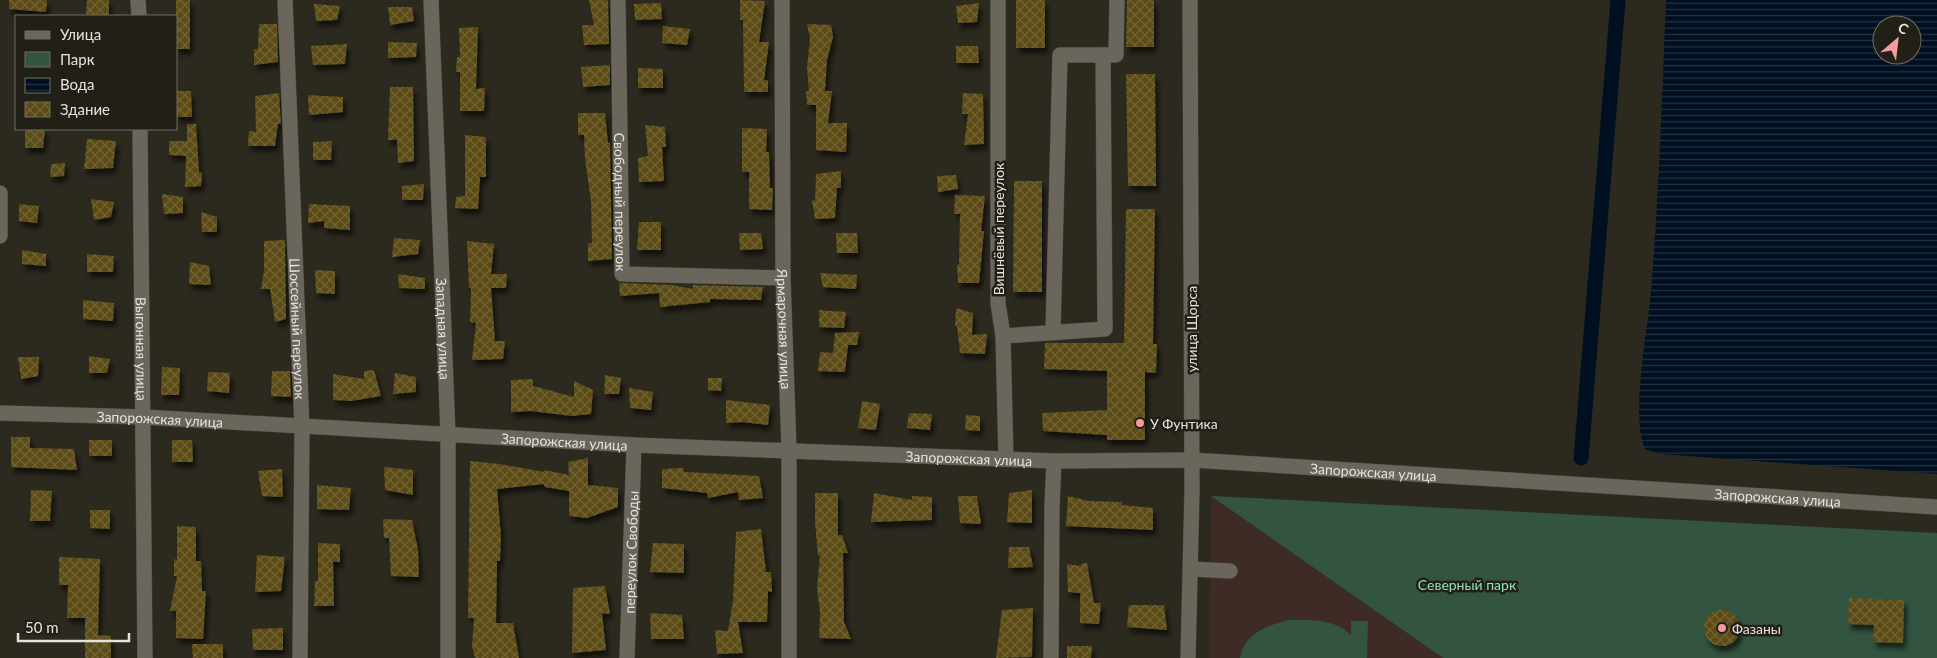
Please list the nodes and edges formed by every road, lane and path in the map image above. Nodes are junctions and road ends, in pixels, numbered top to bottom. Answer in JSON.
{"nodes":[{"id":1,"x":138,"y":0,"type":"edge"},
{"id":2,"x":285,"y":0,"type":"edge"},
{"id":3,"x":431,"y":0,"type":"edge"},
{"id":4,"x":618,"y":0,"type":"edge"},
{"id":5,"x":782,"y":0,"type":"edge"},
{"id":6,"x":998,"y":0,"type":"edge"},
{"id":7,"x":1117,"y":0,"type":"edge"},
{"id":8,"x":1190,"y":0,"type":"edge"},
{"id":9,"x":139,"y":15,"type":"edge"},
{"id":10,"x":1103,"y":55,"type":"junction"},
{"id":11,"x":140,"y":130,"type":"edge"},
{"id":12,"x":0,"y":193,"type":"edge"},
{"id":13,"x":0,"y":236,"type":"edge"},
{"id":14,"x":783,"y":278,"type":"junction"},
{"id":15,"x":1053,"y":332,"type":"junction"},
{"id":16,"x":1003,"y":336,"type":"junction"},
{"id":17,"x":0,"y":412,"type":"edge"},
{"id":18,"x":143,"y":417,"type":"junction"},
{"id":19,"x":302,"y":428,"type":"junction"},
{"id":20,"x":448,"y":434,"type":"junction"},
{"id":21,"x":634,"y":445,"type":"junction"},
{"id":22,"x":789,"y":450,"type":"junction"},
{"id":23,"x":1006,"y":458,"type":"junction"},
{"id":24,"x":1192,"y":460,"type":"junction"},
{"id":25,"x":1054,"y":461,"type":"junction"},
{"id":26,"x":1937,"y":507,"type":"edge"},
{"id":27,"x":1191,"y":569,"type":"junction"},
{"id":28,"x":1230,"y":572,"type":"dead end"},
{"id":29,"x":144,"y":658,"type":"edge"},
{"id":30,"x":300,"y":658,"type":"edge"},
{"id":31,"x":448,"y":658,"type":"edge"},
{"id":32,"x":628,"y":658,"type":"edge"},
{"id":33,"x":789,"y":658,"type":"edge"},
{"id":34,"x":1051,"y":658,"type":"edge"},
{"id":35,"x":1188,"y":658,"type":"edge"}],
"edges":[{"from":1,"to":9,"type":"street"},
{"from":2,"to":19,"type":"street","name":"Шоссейный переулок"},
{"from":3,"to":20,"type":"street","name":"Западная улица"},
{"from":4,"to":14,"type":"street","name":"Свободный переулок"},
{"from":5,"to":14,"type":"street","name":"Ярмарочная улица"},
{"from":6,"to":16,"type":"street","name":"Вишнёвый переулок"},
{"from":7,"to":10,"type":"street"},
{"from":8,"to":24,"type":"street","name":"улица Щорса"},
{"from":10,"to":15,"type":"street"},
{"from":10,"to":15,"type":"street"},
{"from":11,"to":18,"type":"street","name":"Выгонная улица"},
{"from":12,"to":13,"type":"street"},
{"from":14,"to":22,"type":"street","name":"Ярмарочная улица"},
{"from":15,"to":16,"type":"street"},
{"from":16,"to":23,"type":"street","name":"Вишнёвый переулок"},
{"from":17,"to":18,"type":"street","name":"Запорожская улица"},
{"from":18,"to":19,"type":"street","name":"Запорожская улица"},
{"from":18,"to":29,"type":"street","name":"Выгонная улица"},
{"from":19,"to":20,"type":"street","name":"Запорожская улица"},
{"from":19,"to":30,"type":"street","name":"Шоссейный переулок"},
{"from":20,"to":21,"type":"street","name":"Запорожская улица"},
{"from":20,"to":31,"type":"street","name":"Западная улица"},
{"from":21,"to":22,"type":"street","name":"Запорожская улица"},
{"from":21,"to":32,"type":"street","name":"переулок Свободы"},
{"from":22,"to":23,"type":"street","name":"Запорожская улица"},
{"from":22,"to":33,"type":"street","name":"Ярмарочная улица"},
{"from":23,"to":25,"type":"street","name":"Запорожская улица"},
{"from":24,"to":25,"type":"street","name":"Запорожская улица"},
{"from":24,"to":26,"type":"street","name":"Запорожская улица"},
{"from":24,"to":27,"type":"street","name":"улица Щорса"},
{"from":25,"to":34,"type":"street"},
{"from":27,"to":28,"type":"street"},
{"from":27,"to":35,"type":"street","name":"улица Щорса"}]}
